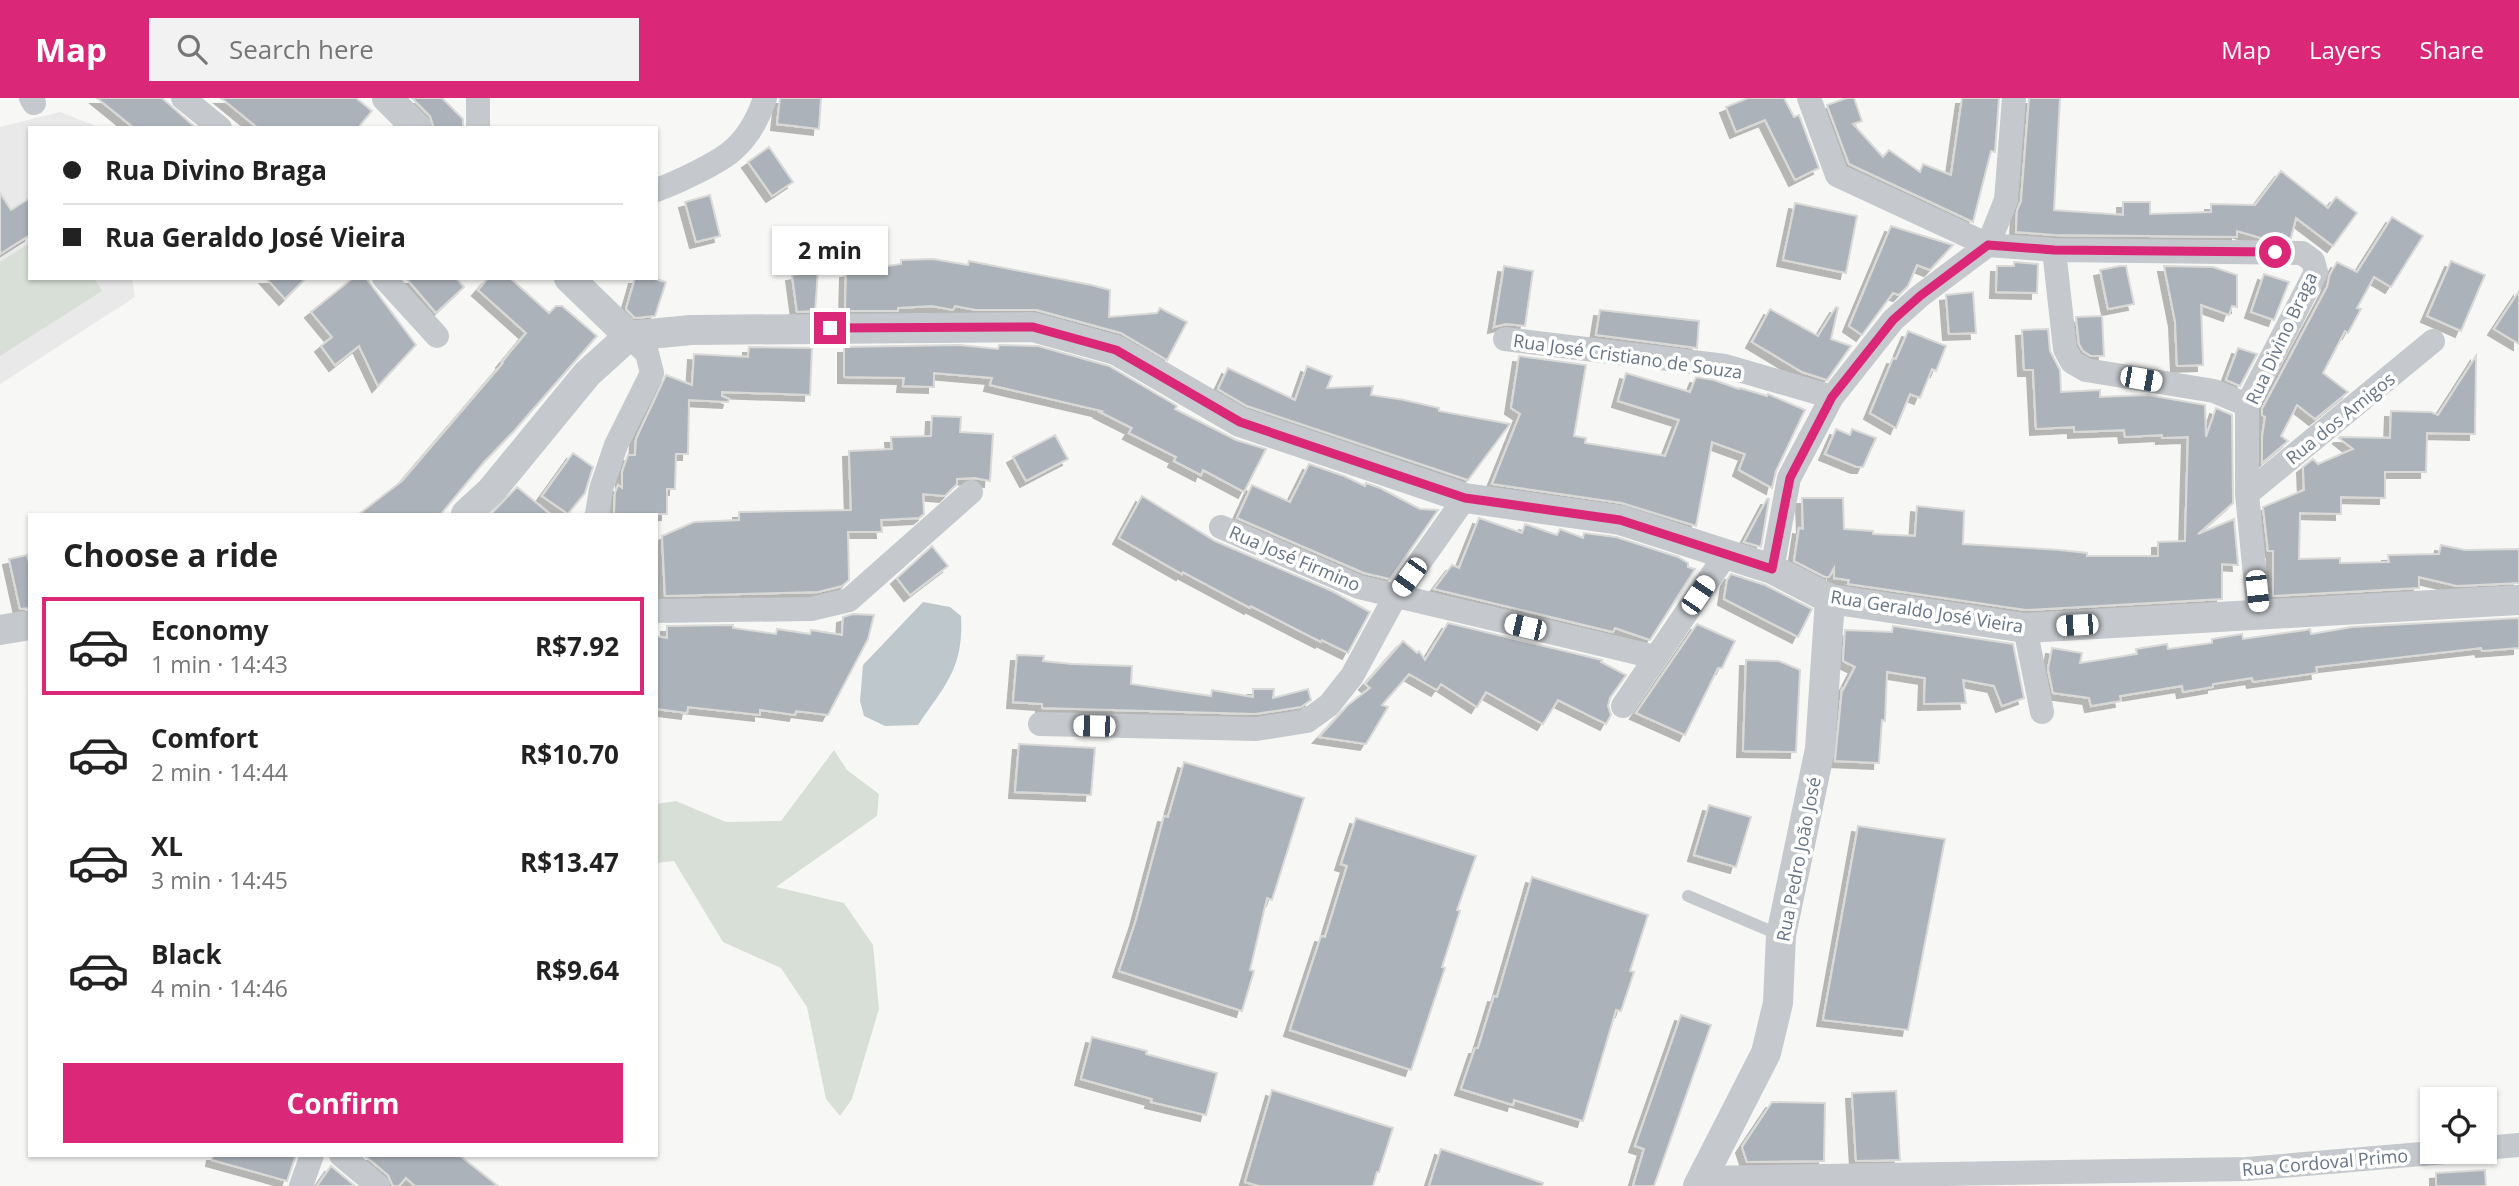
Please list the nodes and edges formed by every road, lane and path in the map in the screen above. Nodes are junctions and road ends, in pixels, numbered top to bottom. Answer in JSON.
{"nodes":[{"id":1,"x":183,"y":98,"type":"edge"},
{"id":2,"x":387,"y":98,"type":"edge"},
{"id":3,"x":478,"y":98,"type":"edge"},
{"id":4,"x":765,"y":98,"type":"edge"},
{"id":5,"x":1809,"y":98,"type":"edge"},
{"id":6,"x":2014,"y":98,"type":"edge"},
{"id":7,"x":218,"y":126,"type":"edge"},
{"id":8,"x":415,"y":126,"type":"edge"},
{"id":9,"x":478,"y":126,"type":"edge"},
{"id":10,"x":658,"y":189,"type":"edge"},
{"id":11,"x":1988,"y":245,"type":"junction"},
{"id":12,"x":2054,"y":250,"type":"junction"},
{"id":13,"x":386,"y":280,"type":"edge"},
{"id":14,"x":571,"y":280,"type":"edge"},
{"id":15,"x":437,"y":336,"type":"dead end"},
{"id":16,"x":628,"y":336,"type":"junction"},
{"id":17,"x":1505,"y":339,"type":"dead end"},
{"id":18,"x":2433,"y":341,"type":"dead end"},
{"id":19,"x":1832,"y":397,"type":"junction"},
{"id":20,"x":2247,"y":405,"type":"junction"},
{"id":21,"x":971,"y":492,"type":"dead end"},
{"id":22,"x":2246,"y":494,"type":"junction"},
{"id":23,"x":1465,"y":498,"type":"junction"},
{"id":24,"x":467,"y":513,"type":"edge"},
{"id":25,"x":597,"y":513,"type":"edge"},
{"id":26,"x":1221,"y":527,"type":"dead end"},
{"id":27,"x":1727,"y":553,"type":"junction"},
{"id":28,"x":1772,"y":569,"type":"junction"},
{"id":29,"x":1395,"y":597,"type":"junction"},
{"id":30,"x":1830,"y":598,"type":"junction"},
{"id":31,"x":2519,"y":600,"type":"edge"},
{"id":32,"x":658,"y":611,"type":"edge"},
{"id":33,"x":2259,"y":616,"type":"junction"},
{"id":34,"x":28,"y":625,"type":"edge"},
{"id":35,"x":2025,"y":628,"type":"junction"},
{"id":36,"x":0,"y":630,"type":"edge"},
{"id":37,"x":1655,"y":657,"type":"junction"},
{"id":38,"x":1623,"y":706,"type":"dead end"},
{"id":39,"x":2042,"y":712,"type":"dead end"},
{"id":40,"x":1040,"y":724,"type":"dead end"},
{"id":41,"x":1688,"y":896,"type":"dead end"},
{"id":42,"x":1781,"y":935,"type":"junction"},
{"id":43,"x":2519,"y":1145,"type":"edge"},
{"id":44,"x":2497,"y":1147,"type":"edge"},
{"id":45,"x":2420,"y":1154,"type":"edge"},
{"id":46,"x":311,"y":1157,"type":"edge"},
{"id":47,"x":343,"y":1157,"type":"edge"},
{"id":48,"x":1699,"y":1182,"type":"edge"},
{"id":49,"x":301,"y":1186,"type":"edge"},
{"id":50,"x":378,"y":1186,"type":"edge"}],
"edges":[{"from":1,"to":7,"type":"street"},
{"from":2,"to":8,"type":"street"},
{"from":3,"to":9,"type":"street"},
{"from":4,"to":10,"type":"street"},
{"from":5,"to":11,"type":"street"},
{"from":6,"to":11,"type":"street"},
{"from":11,"to":12,"type":"street","name":"Rua Divino Braga"},
{"from":11,"to":19,"type":"street"},
{"from":12,"to":20,"type":"street"},
{"from":12,"to":20,"type":"street","name":"Rua Divino Braga"},
{"from":13,"to":15,"type":"street"},
{"from":14,"to":16,"type":"street"},
{"from":16,"to":23,"type":"street","name":"Rua Geraldo José Vieira"},
{"from":16,"to":24,"type":"street"},
{"from":16,"to":25,"type":"street"},
{"from":17,"to":19,"type":"street","name":"Rua José Cristiano de Souza"},
{"from":18,"to":22,"type":"street","name":"Rua dos Amigos"},
{"from":19,"to":28,"type":"street"},
{"from":20,"to":22,"type":"street","name":"Rua Divino Braga"},
{"from":21,"to":32,"type":"street"},
{"from":22,"to":33,"type":"street","name":"Rua Divino Braga"},
{"from":23,"to":27,"type":"street","name":"Rua Geraldo José Vieira"},
{"from":23,"to":29,"type":"street"},
{"from":26,"to":29,"type":"street","name":"Rua José Firmino"},
{"from":27,"to":28,"type":"street","name":"Rua Geraldo José Vieira"},
{"from":27,"to":37,"type":"street"},
{"from":28,"to":30,"type":"street","name":"Rua Geraldo José Vieira"},
{"from":29,"to":37,"type":"street","name":"Rua José Firmino"},
{"from":29,"to":40,"type":"street"},
{"from":30,"to":35,"type":"street","name":"Rua Geraldo José Vieira"},
{"from":30,"to":42,"type":"street","name":"Rua Pedro João José"},
{"from":31,"to":33,"type":"street","name":"Rua Geraldo José Vieira"},
{"from":33,"to":35,"type":"street","name":"Rua Geraldo José Vieira"},
{"from":34,"to":36,"type":"street"},
{"from":35,"to":39,"type":"street"},
{"from":37,"to":38,"type":"street"},
{"from":41,"to":42,"type":"lane"},
{"from":42,"to":48,"type":"street","name":"Rua Pedro João José"},
{"from":43,"to":44,"type":"street"},
{"from":45,"to":48,"type":"street","name":"Rua Cordoval Primo"},
{"from":46,"to":49,"type":"street"},
{"from":47,"to":50,"type":"street"}]}
